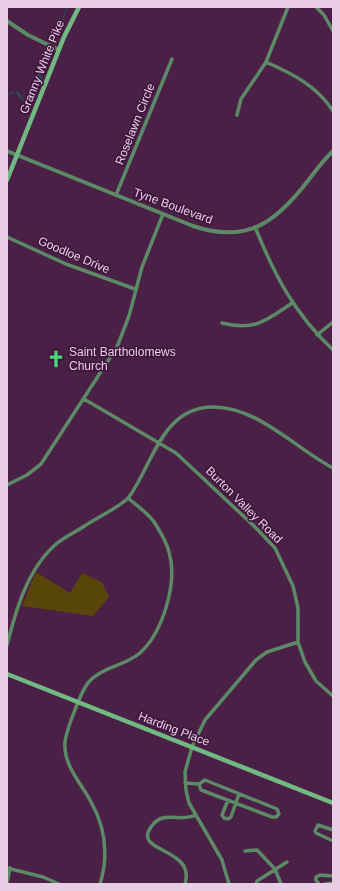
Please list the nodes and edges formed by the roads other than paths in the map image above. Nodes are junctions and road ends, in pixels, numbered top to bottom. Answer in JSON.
{"nodes":[{"id":1,"x":79,"y":7,"type":"edge"},
{"id":2,"x":288,"y":7,"type":"edge"},
{"id":3,"x":316,"y":7,"type":"edge"},
{"id":4,"x":7,"y":21,"type":"edge"},
{"id":5,"x":333,"y":31,"type":"edge"},
{"id":6,"x":59,"y":50,"type":"junction"},
{"id":7,"x":172,"y":59,"type":"dead end"},
{"id":8,"x":266,"y":62,"type":"junction"},
{"id":9,"x":333,"y":111,"type":"edge"},
{"id":10,"x":237,"y":115,"type":"dead end"},
{"id":11,"x":7,"y":151,"type":"edge"},
{"id":12,"x":333,"y":151,"type":"edge"},
{"id":13,"x":17,"y":155,"type":"junction"},
{"id":14,"x":7,"y":180,"type":"edge"},
{"id":15,"x":116,"y":195,"type":"junction"},
{"id":16,"x":163,"y":214,"type":"junction"},
{"id":17,"x":255,"y":227,"type":"junction"},
{"id":18,"x":7,"y":237,"type":"edge"},
{"id":19,"x":135,"y":288,"type":"junction"},
{"id":20,"x":292,"y":303,"type":"junction"},
{"id":21,"x":333,"y":322,"type":"edge"},
{"id":22,"x":222,"y":323,"type":"dead end"},
{"id":23,"x":317,"y":335,"type":"junction"},
{"id":24,"x":333,"y":350,"type":"edge"},
{"id":25,"x":84,"y":398,"type":"junction"},
{"id":26,"x":159,"y":442,"type":"junction"},
{"id":27,"x":333,"y":468,"type":"edge"},
{"id":28,"x":7,"y":485,"type":"edge"},
{"id":29,"x":128,"y":498,"type":"junction"},
{"id":30,"x":298,"y":642,"type":"junction"},
{"id":31,"x":7,"y":645,"type":"edge"},
{"id":32,"x":7,"y":674,"type":"edge"},
{"id":33,"x":333,"y":696,"type":"edge"},
{"id":34,"x":78,"y":702,"type":"junction"},
{"id":35,"x":192,"y":747,"type":"junction"},
{"id":36,"x":185,"y":783,"type":"junction"},
{"id":37,"x":199,"y":784,"type":"junction"},
{"id":38,"x":239,"y":794,"type":"junction"},
{"id":39,"x":228,"y":800,"type":"junction"},
{"id":40,"x":236,"y":803,"type":"junction"},
{"id":41,"x":333,"y":803,"type":"edge"},
{"id":42,"x":196,"y":815,"type":"junction"},
{"id":43,"x":333,"y":830,"type":"edge"},
{"id":44,"x":333,"y":841,"type":"edge"},
{"id":45,"x":245,"y":851,"type":"dead end"},
{"id":46,"x":287,"y":862,"type":"dead end"},
{"id":47,"x":9,"y":868,"type":"edge"},
{"id":48,"x":275,"y":869,"type":"junction"},
{"id":49,"x":333,"y":876,"type":"edge"},
{"id":50,"x":333,"y":883,"type":"edge"},
{"id":51,"x":7,"y":884,"type":"edge"},
{"id":52,"x":59,"y":884,"type":"edge"},
{"id":53,"x":100,"y":884,"type":"edge"},
{"id":54,"x":185,"y":884,"type":"edge"},
{"id":55,"x":229,"y":884,"type":"edge"},
{"id":56,"x":256,"y":884,"type":"edge"},
{"id":57,"x":281,"y":884,"type":"edge"},
{"id":58,"x":319,"y":884,"type":"edge"},
{"id":59,"x":325,"y":884,"type":"edge"}],
"edges":[{"from":1,"to":6,"type":"main road","name":"Granny White Pike"},
{"from":2,"to":8,"type":"street"},
{"from":3,"to":5,"type":"street"},
{"from":4,"to":6,"type":"street"},
{"from":6,"to":13,"type":"main road","name":"Granny White Pike"},
{"from":7,"to":15,"type":"street","name":"Roselawn Circle"},
{"from":8,"to":9,"type":"street"},
{"from":8,"to":10,"type":"street"},
{"from":11,"to":13,"type":"street","name":"Tyne Boulevard"},
{"from":12,"to":17,"type":"street","name":"Tyne Boulevard"},
{"from":13,"to":14,"type":"main road","name":"Granny White Pike"},
{"from":13,"to":15,"type":"street","name":"Tyne Boulevard"},
{"from":15,"to":16,"type":"street","name":"Tyne Boulevard"},
{"from":16,"to":17,"type":"street","name":"Tyne Boulevard"},
{"from":16,"to":19,"type":"street"},
{"from":17,"to":20,"type":"street"},
{"from":18,"to":19,"type":"street","name":"Goodloe Drive"},
{"from":19,"to":25,"type":"street"},
{"from":20,"to":22,"type":"street"},
{"from":20,"to":23,"type":"street"},
{"from":21,"to":23,"type":"street"},
{"from":23,"to":24,"type":"street"},
{"from":25,"to":26,"type":"street","name":"Burton Valley Road"},
{"from":25,"to":28,"type":"street"},
{"from":26,"to":27,"type":"street"},
{"from":26,"to":29,"type":"street"},
{"from":26,"to":30,"type":"street","name":"Burton Valley Road"},
{"from":29,"to":31,"type":"street"},
{"from":29,"to":34,"type":"street"},
{"from":30,"to":33,"type":"street","name":"Burton Valley Road"},
{"from":30,"to":35,"type":"street"},
{"from":32,"to":34,"type":"main road","name":"Harding Place"},
{"from":34,"to":35,"type":"main road","name":"Harding Place"},
{"from":34,"to":53,"type":"street"},
{"from":35,"to":36,"type":"street"},
{"from":35,"to":41,"type":"main road","name":"Harding Place"},
{"from":36,"to":37,"type":"street"},
{"from":36,"to":42,"type":"street"},
{"from":37,"to":38,"type":"street"},
{"from":37,"to":39,"type":"street"},
{"from":38,"to":40,"type":"street"},
{"from":38,"to":40,"type":"street"},
{"from":39,"to":40,"type":"street"},
{"from":39,"to":40,"type":"street"},
{"from":42,"to":54,"type":"street"},
{"from":42,"to":55,"type":"street"},
{"from":43,"to":44,"type":"street"},
{"from":45,"to":48,"type":"street"},
{"from":46,"to":48,"type":"street"},
{"from":47,"to":51,"type":"street"},
{"from":47,"to":52,"type":"street"},
{"from":48,"to":56,"type":"street"},
{"from":48,"to":57,"type":"street"},
{"from":49,"to":58,"type":"street"},
{"from":50,"to":59,"type":"street"}]}
